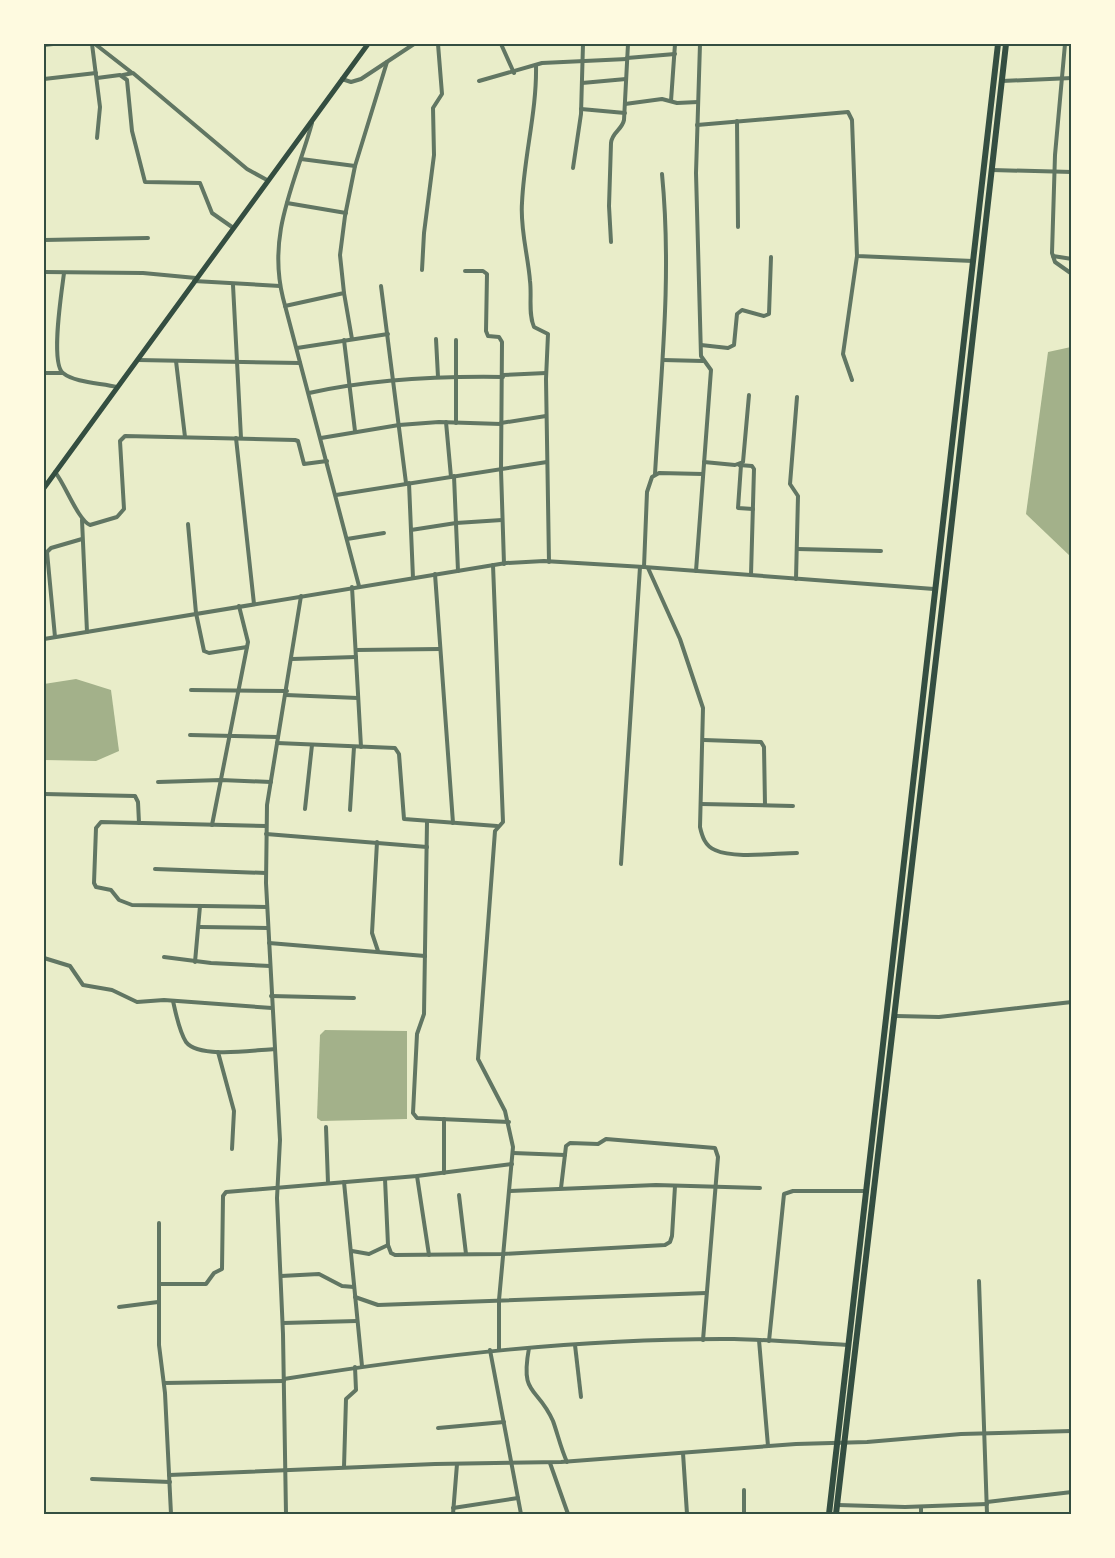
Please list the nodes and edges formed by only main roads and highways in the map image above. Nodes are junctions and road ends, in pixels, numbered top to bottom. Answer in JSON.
{"nodes":[{"id":1,"x":368,"y":44,"type":"edge"},
{"id":2,"x":998,"y":44,"type":"edge"},
{"id":3,"x":1006,"y":44,"type":"edge"},
{"id":4,"x":44,"y":488,"type":"edge"},
{"id":5,"x":841,"y":1443,"type":"junction"},
{"id":6,"x":829,"y":1515,"type":"edge"},
{"id":7,"x":836,"y":1515,"type":"edge"}],
"edges":[{"from":1,"to":4,"type":"main road"},
{"from":2,"to":5,"type":"highway"},
{"from":3,"to":5,"type":"highway"},
{"from":5,"to":6,"type":"highway"},
{"from":5,"to":7,"type":"highway"}]}
